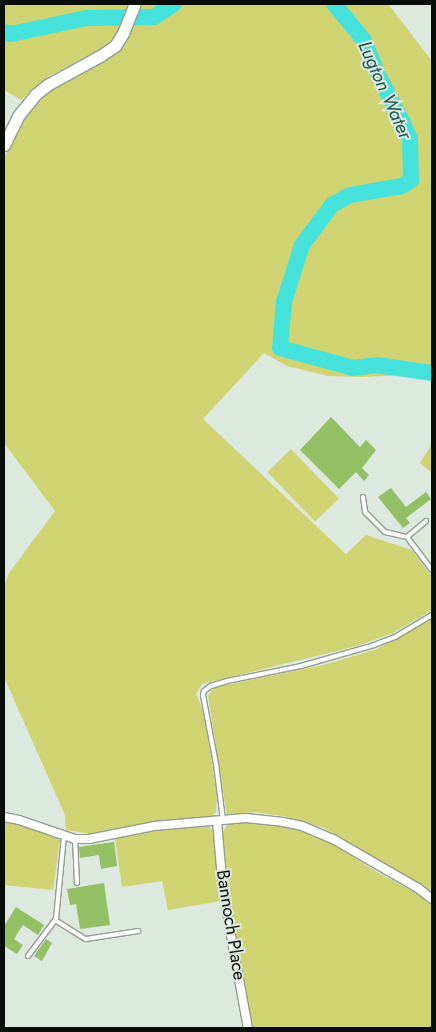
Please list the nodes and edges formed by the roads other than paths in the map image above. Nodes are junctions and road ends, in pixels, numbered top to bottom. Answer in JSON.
{"nodes":[{"id":1,"x":133,"y":7,"type":"edge"},
{"id":2,"x":4,"y":144,"type":"edge"},
{"id":3,"x":363,"y":496,"type":"dead end"},
{"id":4,"x":426,"y":521,"type":"dead end"},
{"id":5,"x":407,"y":537,"type":"junction"},
{"id":6,"x":432,"y":570,"type":"edge"},
{"id":7,"x":432,"y":615,"type":"edge"},
{"id":8,"x":4,"y":817,"type":"edge"},
{"id":9,"x":220,"y":821,"type":"junction"},
{"id":10,"x":64,"y":836,"type":"junction"},
{"id":11,"x":75,"y":839,"type":"junction"},
{"id":12,"x":77,"y":883,"type":"dead end"},
{"id":13,"x":432,"y":899,"type":"edge"},
{"id":14,"x":55,"y":920,"type":"junction"},
{"id":15,"x":138,"y":931,"type":"dead end"},
{"id":16,"x":28,"y":956,"type":"dead end"},
{"id":17,"x":248,"y":1028,"type":"edge"}],
"edges":[{"from":1,"to":2,"type":"main road"},
{"from":3,"to":5,"type":"lane"},
{"from":4,"to":5,"type":"lane"},
{"from":5,"to":6,"type":"lane"},
{"from":7,"to":9,"type":"lane"},
{"from":8,"to":10,"type":"street"},
{"from":9,"to":11,"type":"street"},
{"from":9,"to":13,"type":"street"},
{"from":9,"to":17,"type":"street","name":"Bannoch Place"},
{"from":10,"to":11,"type":"street"},
{"from":10,"to":14,"type":"lane"},
{"from":11,"to":12,"type":"lane"},
{"from":14,"to":15,"type":"lane"},
{"from":14,"to":16,"type":"lane"}]}
